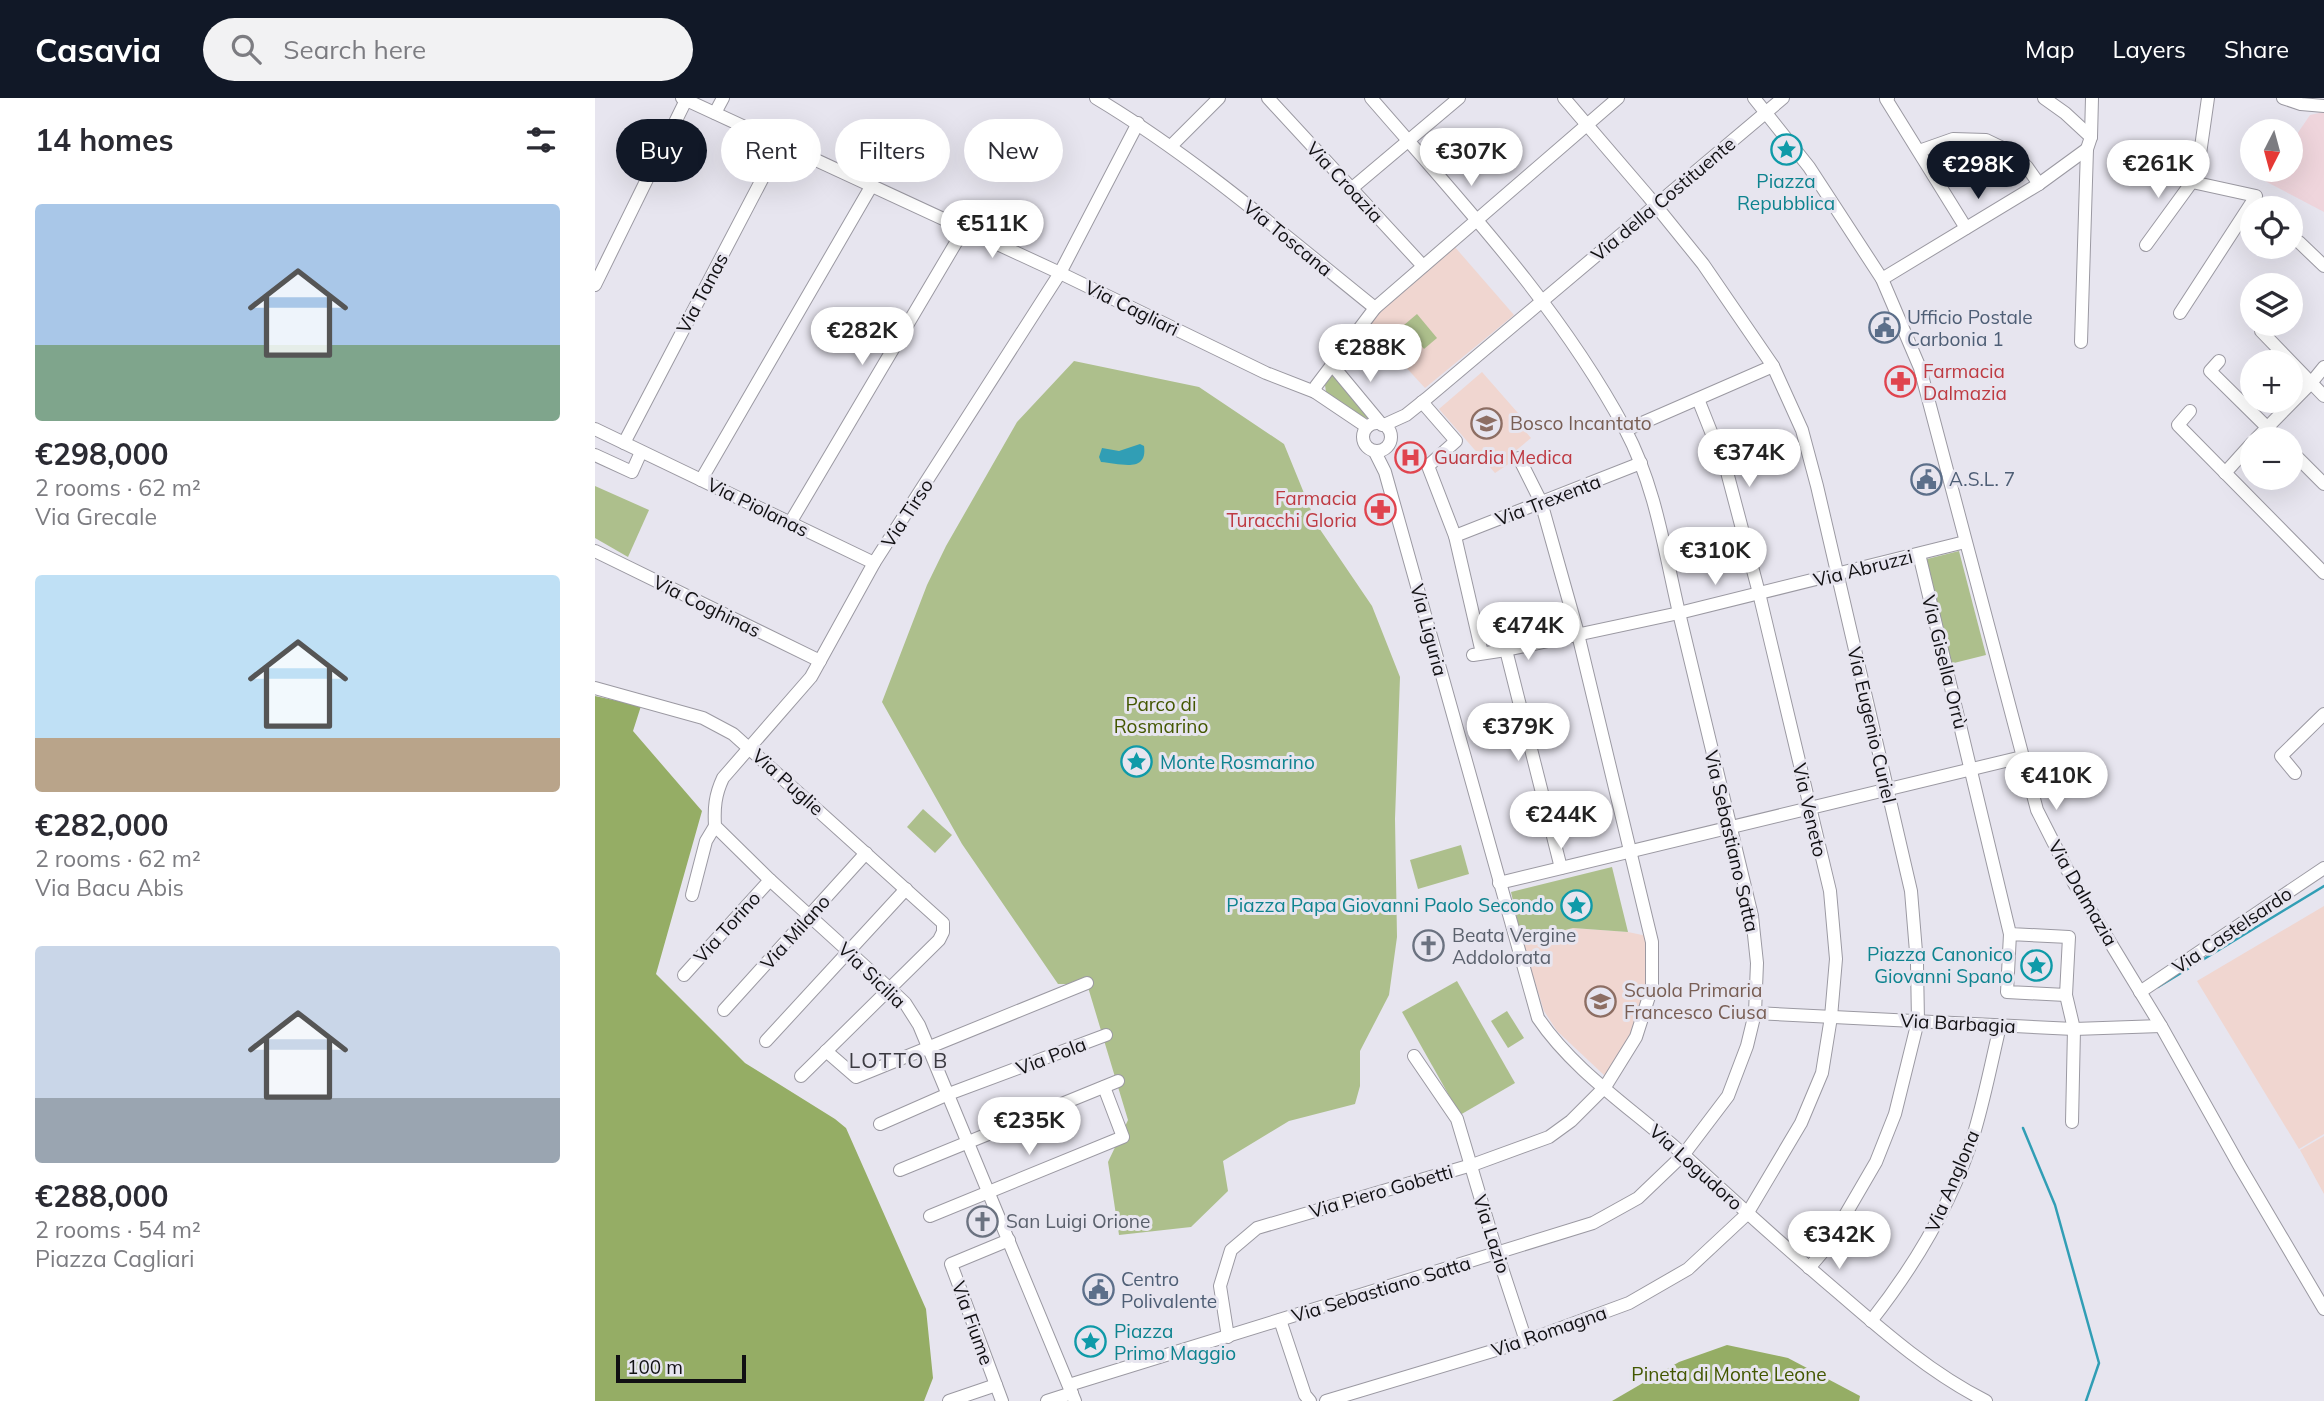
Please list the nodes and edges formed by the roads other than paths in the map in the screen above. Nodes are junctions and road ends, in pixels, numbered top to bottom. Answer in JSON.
{"nodes":[{"id":1,"x":723,"y":98,"type":"edge"},
{"id":2,"x":1096,"y":98,"type":"edge"},
{"id":3,"x":1219,"y":98,"type":"edge"},
{"id":4,"x":1268,"y":98,"type":"edge"},
{"id":5,"x":1371,"y":98,"type":"edge"},
{"id":6,"x":1459,"y":98,"type":"edge"},
{"id":7,"x":1564,"y":98,"type":"edge"},
{"id":8,"x":1618,"y":98,"type":"edge"},
{"id":9,"x":1754,"y":98,"type":"edge"},
{"id":10,"x":1783,"y":98,"type":"edge"},
{"id":11,"x":2044,"y":98,"type":"edge"},
{"id":12,"x":2092,"y":98,"type":"edge"},
{"id":13,"x":2208,"y":98,"type":"edge"},
{"id":14,"x":2283,"y":98,"type":"edge"},
{"id":15,"x":684,"y":99,"type":"edge"},
{"id":16,"x":1887,"y":99,"type":"edge"},
{"id":17,"x":2324,"y":106,"type":"edge"},
{"id":18,"x":1765,"y":112,"type":"junction"},
{"id":19,"x":715,"y":113,"type":"junction"},
{"id":20,"x":728,"y":119,"type":"edge"},
{"id":21,"x":1138,"y":123,"type":"junction"},
{"id":22,"x":1587,"y":124,"type":"junction"},
{"id":23,"x":1408,"y":140,"type":"junction"},
{"id":24,"x":2089,"y":143,"type":"junction"},
{"id":25,"x":1171,"y":146,"type":"junction"},
{"id":26,"x":1919,"y":151,"type":"junction"},
{"id":27,"x":821,"y":161,"type":"edge"},
{"id":28,"x":2195,"y":178,"type":"junction"},
{"id":29,"x":761,"y":182,"type":"edge"},
{"id":30,"x":2039,"y":184,"type":"junction"},
{"id":31,"x":872,"y":185,"type":"junction"},
{"id":32,"x":1351,"y":189,"type":"junction"},
{"id":33,"x":1655,"y":205,"type":"junction"},
{"id":34,"x":1477,"y":220,"type":"junction"},
{"id":35,"x":1966,"y":228,"type":"junction"},
{"id":36,"x":964,"y":229,"type":"junction"},
{"id":37,"x":2146,"y":245,"type":"dead end"},
{"id":38,"x":2303,"y":247,"type":"edge"},
{"id":39,"x":2324,"y":266,"type":"edge"},
{"id":40,"x":1423,"y":267,"type":"junction"},
{"id":41,"x":1060,"y":273,"type":"junction"},
{"id":42,"x":1882,"y":279,"type":"junction"},
{"id":43,"x":595,"y":285,"type":"edge"},
{"id":44,"x":1544,"y":301,"type":"junction"},
{"id":45,"x":1375,"y":309,"type":"junction"},
{"id":46,"x":2180,"y":313,"type":"dead end"},
{"id":47,"x":2266,"y":336,"type":"edge"},
{"id":48,"x":2081,"y":342,"type":"dead end"},
{"id":49,"x":2220,"y":360,"type":"dead end"},
{"id":50,"x":1333,"y":366,"type":"junction"},
{"id":51,"x":1773,"y":366,"type":"junction"},
{"id":52,"x":2324,"y":368,"type":"edge"},
{"id":53,"x":2311,"y":383,"type":"junction"},
{"id":54,"x":1315,"y":393,"type":"junction"},
{"id":55,"x":2324,"y":396,"type":"edge"},
{"id":56,"x":1697,"y":399,"type":"junction"},
{"id":57,"x":1422,"y":402,"type":"junction"},
{"id":58,"x":2190,"y":411,"type":"dead end"},
{"id":59,"x":1406,"y":415,"type":"junction"},
{"id":60,"x":1383,"y":425,"type":"junction"},
{"id":61,"x":2267,"y":427,"type":"joint"},
{"id":62,"x":595,"y":429,"type":"edge"},
{"id":63,"x":1626,"y":430,"type":"junction"},
{"id":64,"x":1365,"y":432,"type":"junction"},
{"id":65,"x":624,"y":443,"type":"junction"},
{"id":66,"x":1384,"y":447,"type":"junction"},
{"id":67,"x":641,"y":452,"type":"junction"},
{"id":68,"x":595,"y":455,"type":"edge"},
{"id":69,"x":2240,"y":456,"type":"edge"},
{"id":70,"x":1519,"y":458,"type":"dead end"},
{"id":71,"x":1641,"y":463,"type":"junction"},
{"id":72,"x":2303,"y":463,"type":"edge"},
{"id":73,"x":2225,"y":473,"type":"junction"},
{"id":74,"x":701,"y":480,"type":"junction"},
{"id":75,"x":2324,"y":484,"type":"edge"},
{"id":76,"x":1541,"y":502,"type":"junction"},
{"id":77,"x":790,"y":523,"type":"junction"},
{"id":78,"x":1455,"y":536,"type":"junction"},
{"id":79,"x":1965,"y":542,"type":"junction"},
{"id":80,"x":595,"y":551,"type":"edge"},
{"id":81,"x":1919,"y":554,"type":"junction"},
{"id":82,"x":874,"y":564,"type":"junction"},
{"id":83,"x":2324,"y":573,"type":"edge"},
{"id":84,"x":1837,"y":574,"type":"junction"},
{"id":85,"x":1759,"y":593,"type":"junction"},
{"id":86,"x":1679,"y":613,"type":"junction"},
{"id":87,"x":1578,"y":635,"type":"junction"},
{"id":88,"x":1506,"y":650,"type":"junction"},
{"id":89,"x":820,"y":661,"type":"junction"},
{"id":90,"x":595,"y":688,"type":"edge"},
{"id":91,"x":2324,"y":713,"type":"edge"},
{"id":92,"x":750,"y":747,"type":"junction"},
{"id":93,"x":2022,"y":757,"type":"junction"},
{"id":94,"x":1971,"y":769,"type":"junction"},
{"id":95,"x":2295,"y":773,"type":"dead end"},
{"id":96,"x":1887,"y":790,"type":"junction"},
{"id":97,"x":1809,"y":808,"type":"junction"},
{"id":98,"x":715,"y":827,"type":"junction"},
{"id":99,"x":1731,"y":827,"type":"junction"},
{"id":100,"x":1631,"y":852,"type":"junction"},
{"id":101,"x":866,"y":853,"type":"junction"},
{"id":102,"x":1561,"y":868,"type":"junction"},
{"id":103,"x":2324,"y":868,"type":"edge"},
{"id":104,"x":770,"y":880,"type":"junction"},
{"id":105,"x":1499,"y":883,"type":"junction"},
{"id":106,"x":906,"y":890,"type":"junction"},
{"id":107,"x":692,"y":895,"type":"dead end"},
{"id":108,"x":809,"y":915,"type":"junction"},
{"id":109,"x":2010,"y":934,"type":"junction"},
{"id":110,"x":849,"y":952,"type":"junction"},
{"id":111,"x":684,"y":975,"type":"dead end"},
{"id":112,"x":1087,"y":983,"type":"dead end"},
{"id":113,"x":890,"y":989,"type":"junction"},
{"id":114,"x":2140,"y":992,"type":"junction"},
{"id":115,"x":2066,"y":995,"type":"junction"},
{"id":116,"x":724,"y":1010,"type":"dead end"},
{"id":117,"x":1755,"y":1013,"type":"junction"},
{"id":118,"x":1831,"y":1017,"type":"junction"},
{"id":119,"x":1917,"y":1021,"type":"junction"},
{"id":120,"x":2000,"y":1026,"type":"junction"},
{"id":121,"x":2161,"y":1026,"type":"junction"},
{"id":122,"x":2074,"y":1029,"type":"junction"},
{"id":123,"x":1106,"y":1035,"type":"dead end"},
{"id":124,"x":766,"y":1041,"type":"dead end"},
{"id":125,"x":929,"y":1047,"type":"junction"},
{"id":126,"x":826,"y":1051,"type":"junction"},
{"id":127,"x":1414,"y":1056,"type":"dead end"},
{"id":128,"x":801,"y":1076,"type":"dead end"},
{"id":129,"x":1118,"y":1081,"type":"dead end"},
{"id":130,"x":1104,"y":1087,"type":"junction"},
{"id":131,"x":1605,"y":1087,"type":"junction"},
{"id":132,"x":948,"y":1095,"type":"junction"},
{"id":133,"x":2072,"y":1122,"type":"dead end"},
{"id":134,"x":880,"y":1124,"type":"dead end"},
{"id":135,"x":967,"y":1142,"type":"junction"},
{"id":136,"x":1684,"y":1154,"type":"junction"},
{"id":137,"x":1470,"y":1165,"type":"junction"},
{"id":138,"x":900,"y":1170,"type":"dead end"},
{"id":139,"x":988,"y":1191,"type":"junction"},
{"id":140,"x":1747,"y":1214,"type":"junction"},
{"id":141,"x":930,"y":1216,"type":"dead end"},
{"id":142,"x":1009,"y":1240,"type":"junction"},
{"id":143,"x":1497,"y":1253,"type":"junction"},
{"id":144,"x":1809,"y":1268,"type":"junction"},
{"id":145,"x":2324,"y":1309,"type":"edge"},
{"id":146,"x":1280,"y":1320,"type":"junction"},
{"id":147,"x":1871,"y":1321,"type":"junction"},
{"id":148,"x":1228,"y":1337,"type":"junction"},
{"id":149,"x":1526,"y":1341,"type":"junction"},
{"id":150,"x":996,"y":1385,"type":"junction"},
{"id":151,"x":1072,"y":1393,"type":"edge"},
{"id":152,"x":949,"y":1401,"type":"edge"},
{"id":153,"x":1002,"y":1401,"type":"edge"},
{"id":154,"x":1047,"y":1401,"type":"edge"},
{"id":155,"x":1310,"y":1401,"type":"edge"},
{"id":156,"x":1326,"y":1401,"type":"edge"},
{"id":157,"x":1986,"y":1401,"type":"edge"}],
"edges":[{"from":1,"to":19,"type":"street"},
{"from":2,"to":21,"type":"street","name":"Via Toscana"},
{"from":3,"to":25,"type":"street"},
{"from":4,"to":32,"type":"street","name":"Via Croazia"},
{"from":5,"to":23,"type":"street","name":"Via Sebastiano Satta"},
{"from":6,"to":23,"type":"street"},
{"from":7,"to":22,"type":"street","name":"Via Eugenio Curiel"},
{"from":8,"to":22,"type":"street"},
{"from":9,"to":18,"type":"street"},
{"from":10,"to":18,"type":"street","name":"Via della Costituente"},
{"from":11,"to":24,"type":"street"},
{"from":12,"to":24,"type":"street"},
{"from":13,"to":28,"type":"street"},
{"from":14,"to":17,"type":"street"},
{"from":15,"to":19,"type":"street","name":"Via Cagliari"},
{"from":15,"to":43,"type":"street"},
{"from":16,"to":26,"type":"street"},
{"from":18,"to":33,"type":"street","name":"Via della Costituente"},
{"from":18,"to":42,"type":"street"},
{"from":19,"to":20,"type":"street","name":"Via Cagliari"},
{"from":21,"to":25,"type":"street","name":"Via Toscana"},
{"from":21,"to":41,"type":"street","name":"Via Tirso"},
{"from":22,"to":33,"type":"street","name":"Via Eugenio Curiel"},
{"from":22,"to":34,"type":"street"},
{"from":23,"to":32,"type":"street"},
{"from":23,"to":34,"type":"street","name":"Via Sebastiano Satta"},
{"from":24,"to":30,"type":"street"},
{"from":24,"to":48,"type":"street"},
{"from":25,"to":45,"type":"street","name":"Via Toscana"},
{"from":26,"to":30,"type":"street"},
{"from":26,"to":35,"type":"street"},
{"from":27,"to":31,"type":"street","name":"Via Cagliari"},
{"from":28,"to":37,"type":"street"},
{"from":28,"to":46,"type":"street"},
{"from":29,"to":65,"type":"street","name":"Via Tanas"},
{"from":30,"to":35,"type":"street"},
{"from":31,"to":36,"type":"street","name":"Via Cagliari"},
{"from":31,"to":74,"type":"street"},
{"from":32,"to":40,"type":"street","name":"Via Croazia"},
{"from":33,"to":44,"type":"street","name":"Via della Costituente"},
{"from":33,"to":51,"type":"street","name":"Via Eugenio Curiel"},
{"from":34,"to":40,"type":"street"},
{"from":34,"to":44,"type":"street","name":"Via Sebastiano Satta"},
{"from":35,"to":42,"type":"street"},
{"from":36,"to":41,"type":"street","name":"Via Cagliari"},
{"from":36,"to":77,"type":"street"},
{"from":38,"to":39,"type":"street"},
{"from":40,"to":45,"type":"street"},
{"from":41,"to":54,"type":"street","name":"Via Cagliari"},
{"from":41,"to":82,"type":"street","name":"Via Tirso"},
{"from":42,"to":79,"type":"street","name":"Via Dalmazia"},
{"from":44,"to":57,"type":"street","name":"Via della Costituente"},
{"from":44,"to":63,"type":"street","name":"Via Sebastiano Satta"},
{"from":45,"to":50,"type":"street"},
{"from":47,"to":53,"type":"street"},
{"from":49,"to":61,"type":"street"},
{"from":50,"to":54,"type":"street"},
{"from":50,"to":60,"type":"street"},
{"from":51,"to":56,"type":"street"},
{"from":51,"to":84,"type":"street","name":"Via Eugenio Curiel"},
{"from":52,"to":53,"type":"street"},
{"from":53,"to":55,"type":"street"},
{"from":53,"to":61,"type":"street"},
{"from":54,"to":64,"type":"street","name":"Via Cagliari"},
{"from":56,"to":63,"type":"street"},
{"from":56,"to":85,"type":"street","name":"Via Veneto"},
{"from":57,"to":59,"type":"street","name":"Via della Costituente"},
{"from":57,"to":78,"type":"street"},
{"from":58,"to":73,"type":"street"},
{"from":59,"to":60,"type":"street"},
{"from":59,"to":66,"type":"street"},
{"from":60,"to":64,"type":"street"},
{"from":60,"to":66,"type":"street"},
{"from":62,"to":65,"type":"street","name":"Via Piolanas"},
{"from":63,"to":71,"type":"street","name":"Via Sebastiano Satta"},
{"from":64,"to":66,"type":"street"},
{"from":65,"to":67,"type":"street","name":"Via Piolanas"},
{"from":66,"to":105,"type":"street","name":"Via Liguria"},
{"from":67,"to":68,"type":"street"},
{"from":67,"to":74,"type":"street","name":"Via Piolanas"},
{"from":69,"to":73,"type":"street"},
{"from":70,"to":76,"type":"street","name":"Via Piero Gobetti"},
{"from":71,"to":76,"type":"street","name":"Via Trexenta"},
{"from":71,"to":86,"type":"street","name":"Via Sebastiano Satta"},
{"from":72,"to":75,"type":"street"},
{"from":73,"to":83,"type":"street"},
{"from":74,"to":77,"type":"street","name":"Via Piolanas"},
{"from":76,"to":78,"type":"street","name":"Via Trexenta"},
{"from":76,"to":87,"type":"street","name":"Via Piero Gobetti"},
{"from":77,"to":82,"type":"street","name":"Via Piolanas"},
{"from":78,"to":88,"type":"street","name":"Via Abruzzi"},
{"from":79,"to":81,"type":"street","name":"Via Abruzzi"},
{"from":79,"to":93,"type":"street","name":"Via Dalmazia"},
{"from":80,"to":89,"type":"street","name":"Via Coghinas"},
{"from":81,"to":84,"type":"street","name":"Via Abruzzi"},
{"from":81,"to":94,"type":"street","name":"Via Gisella Orrù"},
{"from":82,"to":89,"type":"street","name":"Via Tirso"},
{"from":84,"to":85,"type":"street","name":"Via Abruzzi"},
{"from":84,"to":96,"type":"street","name":"Via Eugenio Curiel"},
{"from":85,"to":86,"type":"street","name":"Via Abruzzi"},
{"from":85,"to":97,"type":"street","name":"Via Veneto"},
{"from":86,"to":87,"type":"street","name":"Via Abruzzi"},
{"from":86,"to":99,"type":"street","name":"Via Sebastiano Satta"},
{"from":87,"to":88,"type":"street","name":"Via Abruzzi"},
{"from":87,"to":100,"type":"street","name":"Via Piero Gobetti"},
{"from":88,"to":102,"type":"street"},
{"from":89,"to":92,"type":"street","name":"Via Tirso"},
{"from":90,"to":92,"type":"street","name":"Via Puglie"},
{"from":91,"to":95,"type":"street"},
{"from":92,"to":98,"type":"street"},
{"from":92,"to":101,"type":"street","name":"Via Puglie"},
{"from":93,"to":94,"type":"street"},
{"from":93,"to":114,"type":"street","name":"Via Dalmazia"},
{"from":94,"to":96,"type":"street"},
{"from":94,"to":109,"type":"street","name":"Via Gisella Orrù"},
{"from":96,"to":97,"type":"street"},
{"from":96,"to":119,"type":"street","name":"Via Eugenio Curiel"},
{"from":97,"to":99,"type":"street"},
{"from":97,"to":118,"type":"street","name":"Via Veneto"},
{"from":98,"to":104,"type":"street","name":"Via Sicilia"},
{"from":98,"to":107,"type":"street"},
{"from":99,"to":100,"type":"street"},
{"from":99,"to":117,"type":"street","name":"Via Sebastiano Satta"},
{"from":100,"to":102,"type":"street"},
{"from":100,"to":131,"type":"street","name":"Via Piero Gobetti"},
{"from":101,"to":106,"type":"street","name":"Via Puglie"},
{"from":101,"to":108,"type":"street","name":"Via Milano"},
{"from":102,"to":105,"type":"street"},
{"from":103,"to":114,"type":"street","name":"Via Castelsardo"},
{"from":104,"to":108,"type":"street","name":"Via Sicilia"},
{"from":104,"to":111,"type":"street","name":"Via Torino"},
{"from":105,"to":131,"type":"street","name":"Via Liguria"},
{"from":106,"to":110,"type":"street"},
{"from":106,"to":113,"type":"street","name":"Via Puglie"},
{"from":108,"to":110,"type":"street","name":"Via Sicilia"},
{"from":108,"to":116,"type":"street","name":"Via Milano"},
{"from":109,"to":115,"type":"street"},
{"from":109,"to":115,"type":"street"},
{"from":110,"to":113,"type":"street","name":"Via Sicilia"},
{"from":110,"to":124,"type":"street"},
{"from":112,"to":125,"type":"street"},
{"from":113,"to":125,"type":"street","name":"Via Sicilia"},
{"from":113,"to":126,"type":"street"},
{"from":114,"to":121,"type":"street","name":"Via Dalmazia"},
{"from":115,"to":122,"type":"street"},
{"from":117,"to":118,"type":"street","name":"Via Barbagia"},
{"from":117,"to":136,"type":"street","name":"Via Sebastiano Satta"},
{"from":118,"to":119,"type":"street","name":"Via Barbagia"},
{"from":118,"to":140,"type":"street","name":"Via Veneto"},
{"from":119,"to":120,"type":"street","name":"Via Barbagia"},
{"from":119,"to":144,"type":"street","name":"Via Eugenio Curiel"},
{"from":120,"to":122,"type":"street","name":"Via Barbagia"},
{"from":120,"to":147,"type":"street","name":"Via Anglona"},
{"from":121,"to":122,"type":"street","name":"Via Barbagia"},
{"from":121,"to":145,"type":"street","name":"Via Dalmazia"},
{"from":122,"to":133,"type":"street"},
{"from":123,"to":132,"type":"street","name":"Via Pola"},
{"from":125,"to":126,"type":"street"},
{"from":125,"to":132,"type":"street","name":"Via Sicilia"},
{"from":126,"to":128,"type":"street"},
{"from":127,"to":137,"type":"street","name":"Via Lazio"},
{"from":129,"to":130,"type":"street"},
{"from":130,"to":135,"type":"street"},
{"from":130,"to":139,"type":"street"},
{"from":131,"to":136,"type":"street","name":"Via Logudoro"},
{"from":131,"to":137,"type":"street","name":"Via Piero Gobetti"},
{"from":132,"to":134,"type":"street","name":"Via Pola"},
{"from":132,"to":135,"type":"street","name":"Via Sicilia"},
{"from":135,"to":138,"type":"street"},
{"from":135,"to":139,"type":"street","name":"Via Sicilia"},
{"from":136,"to":140,"type":"street","name":"Via Logudoro"},
{"from":136,"to":143,"type":"street","name":"Via Sebastiano Satta"},
{"from":137,"to":143,"type":"street","name":"Via Lazio"},
{"from":137,"to":148,"type":"street","name":"Via Piero Gobetti"},
{"from":139,"to":141,"type":"street"},
{"from":139,"to":142,"type":"street","name":"Via Sicilia"},
{"from":140,"to":144,"type":"street","name":"Via Logudoro"},
{"from":140,"to":149,"type":"street","name":"Via Romagna"},
{"from":142,"to":150,"type":"street","name":"Via Fiume"},
{"from":142,"to":151,"type":"street","name":"Via Sicilia"},
{"from":143,"to":146,"type":"street","name":"Via Sebastiano Satta"},
{"from":143,"to":149,"type":"street","name":"Via Lazio"},
{"from":144,"to":147,"type":"street","name":"Via Logudoro"},
{"from":146,"to":148,"type":"street","name":"Via Sebastiano Satta"},
{"from":146,"to":155,"type":"street"},
{"from":147,"to":157,"type":"street","name":"Via Logudoro"},
{"from":148,"to":151,"type":"street","name":"Via Sebastiano Satta"},
{"from":149,"to":156,"type":"street","name":"Via Romagna"},
{"from":150,"to":152,"type":"street"},
{"from":150,"to":153,"type":"street","name":"Via Fiume"},
{"from":151,"to":154,"type":"street","name":"Via Sebastiano Satta"}]}
